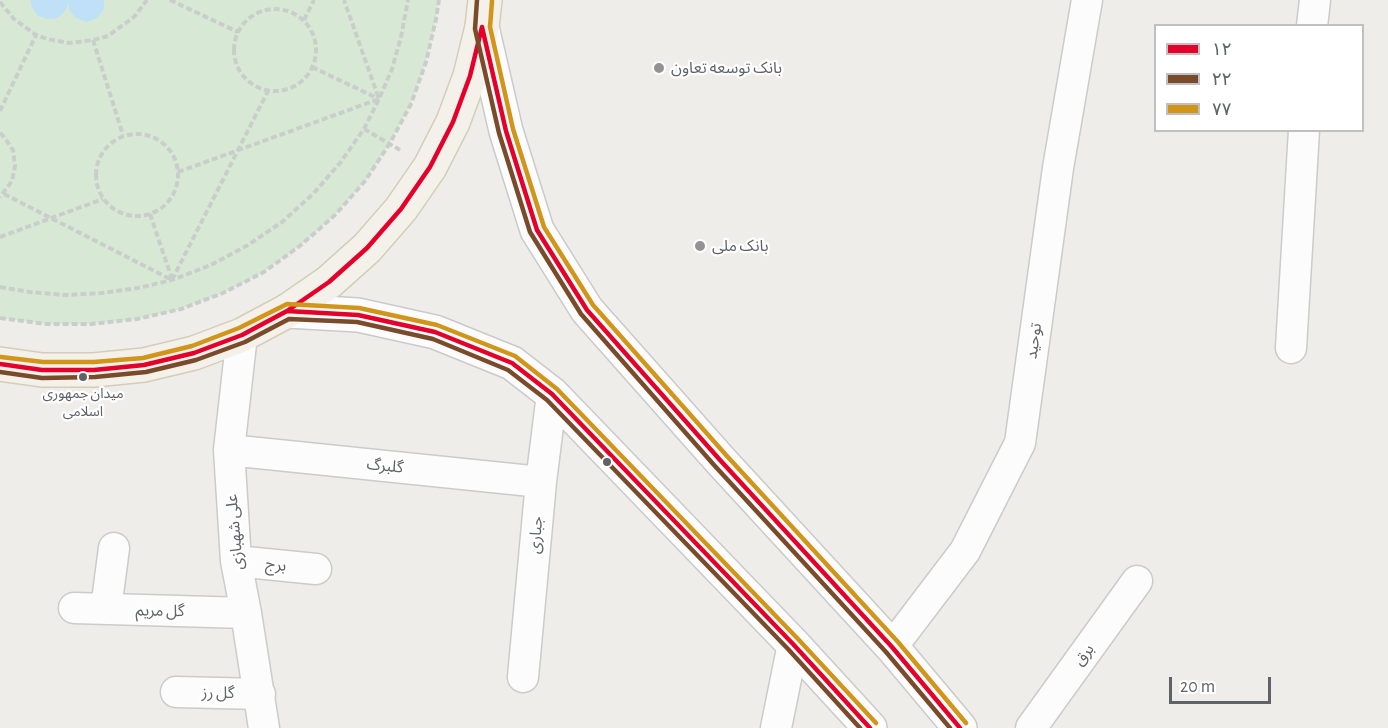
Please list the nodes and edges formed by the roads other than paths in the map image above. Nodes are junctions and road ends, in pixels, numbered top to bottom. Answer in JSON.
{"nodes":[{"id":1,"x":1087,"y":0,"type":"edge"},
{"id":2,"x":1315,"y":0,"type":"edge"},
{"id":3,"x":483,"y":14,"type":"edge"},
{"id":4,"x":1312,"y":24,"type":"edge"},
{"id":5,"x":1305,"y":132,"type":"edge"},
{"id":6,"x":287,"y":311,"type":"junction"},
{"id":7,"x":242,"y":335,"type":"junction"},
{"id":8,"x":1291,"y":348,"type":"dead end"},
{"id":9,"x":0,"y":364,"type":"edge"},
{"id":10,"x":552,"y":394,"type":"junction"},
{"id":11,"x":229,"y":450,"type":"junction"},
{"id":12,"x":541,"y":482,"type":"junction"},
{"id":13,"x":114,"y":548,"type":"dead end"},
{"id":14,"x":236,"y":561,"type":"junction"},
{"id":15,"x":316,"y":569,"type":"dead end"},
{"id":16,"x":1137,"y":581,"type":"dead end"},
{"id":17,"x":74,"y":608,"type":"dead end"},
{"id":18,"x":106,"y":609,"type":"junction"},
{"id":19,"x":246,"y":613,"type":"junction"},
{"id":20,"x":793,"y":644,"type":"junction"},
{"id":21,"x":892,"y":647,"type":"junction"},
{"id":22,"x":523,"y":677,"type":"dead end"},
{"id":23,"x":176,"y":692,"type":"dead end"},
{"id":24,"x":260,"y":694,"type":"junction"},
{"id":25,"x":264,"y":728,"type":"edge"},
{"id":26,"x":776,"y":728,"type":"edge"},
{"id":27,"x":870,"y":728,"type":"edge"},
{"id":28,"x":960,"y":728,"type":"edge"},
{"id":29,"x":1031,"y":728,"type":"edge"}],
"edges":[{"from":1,"to":21,"type":"street","name":"توحید"},
{"from":2,"to":4,"type":"street"},
{"from":3,"to":6,"type":"main road"},
{"from":3,"to":21,"type":"main road"},
{"from":5,"to":8,"type":"street"},
{"from":6,"to":7,"type":"main road"},
{"from":6,"to":10,"type":"main road"},
{"from":7,"to":9,"type":"main road"},
{"from":7,"to":11,"type":"street","name":"علی شهبازی"},
{"from":10,"to":12,"type":"street","name":"جباری"},
{"from":10,"to":20,"type":"main road"},
{"from":11,"to":12,"type":"street","name":"گلبرگ"},
{"from":11,"to":14,"type":"street","name":"علی شهبازی"},
{"from":12,"to":22,"type":"street","name":"جباری"},
{"from":13,"to":18,"type":"street"},
{"from":14,"to":15,"type":"street","name":"برج"},
{"from":14,"to":19,"type":"street","name":"علی شهبازی"},
{"from":16,"to":29,"type":"street","name":"برق"},
{"from":17,"to":18,"type":"street","name":"گل مریم"},
{"from":18,"to":19,"type":"street","name":"گل مریم"},
{"from":19,"to":24,"type":"street","name":"علی شهبازی"},
{"from":20,"to":26,"type":"street"},
{"from":20,"to":27,"type":"main road"},
{"from":21,"to":28,"type":"main road"},
{"from":23,"to":24,"type":"street","name":"گل رز"},
{"from":24,"to":25,"type":"street","name":"علی شهبازی"}]}
